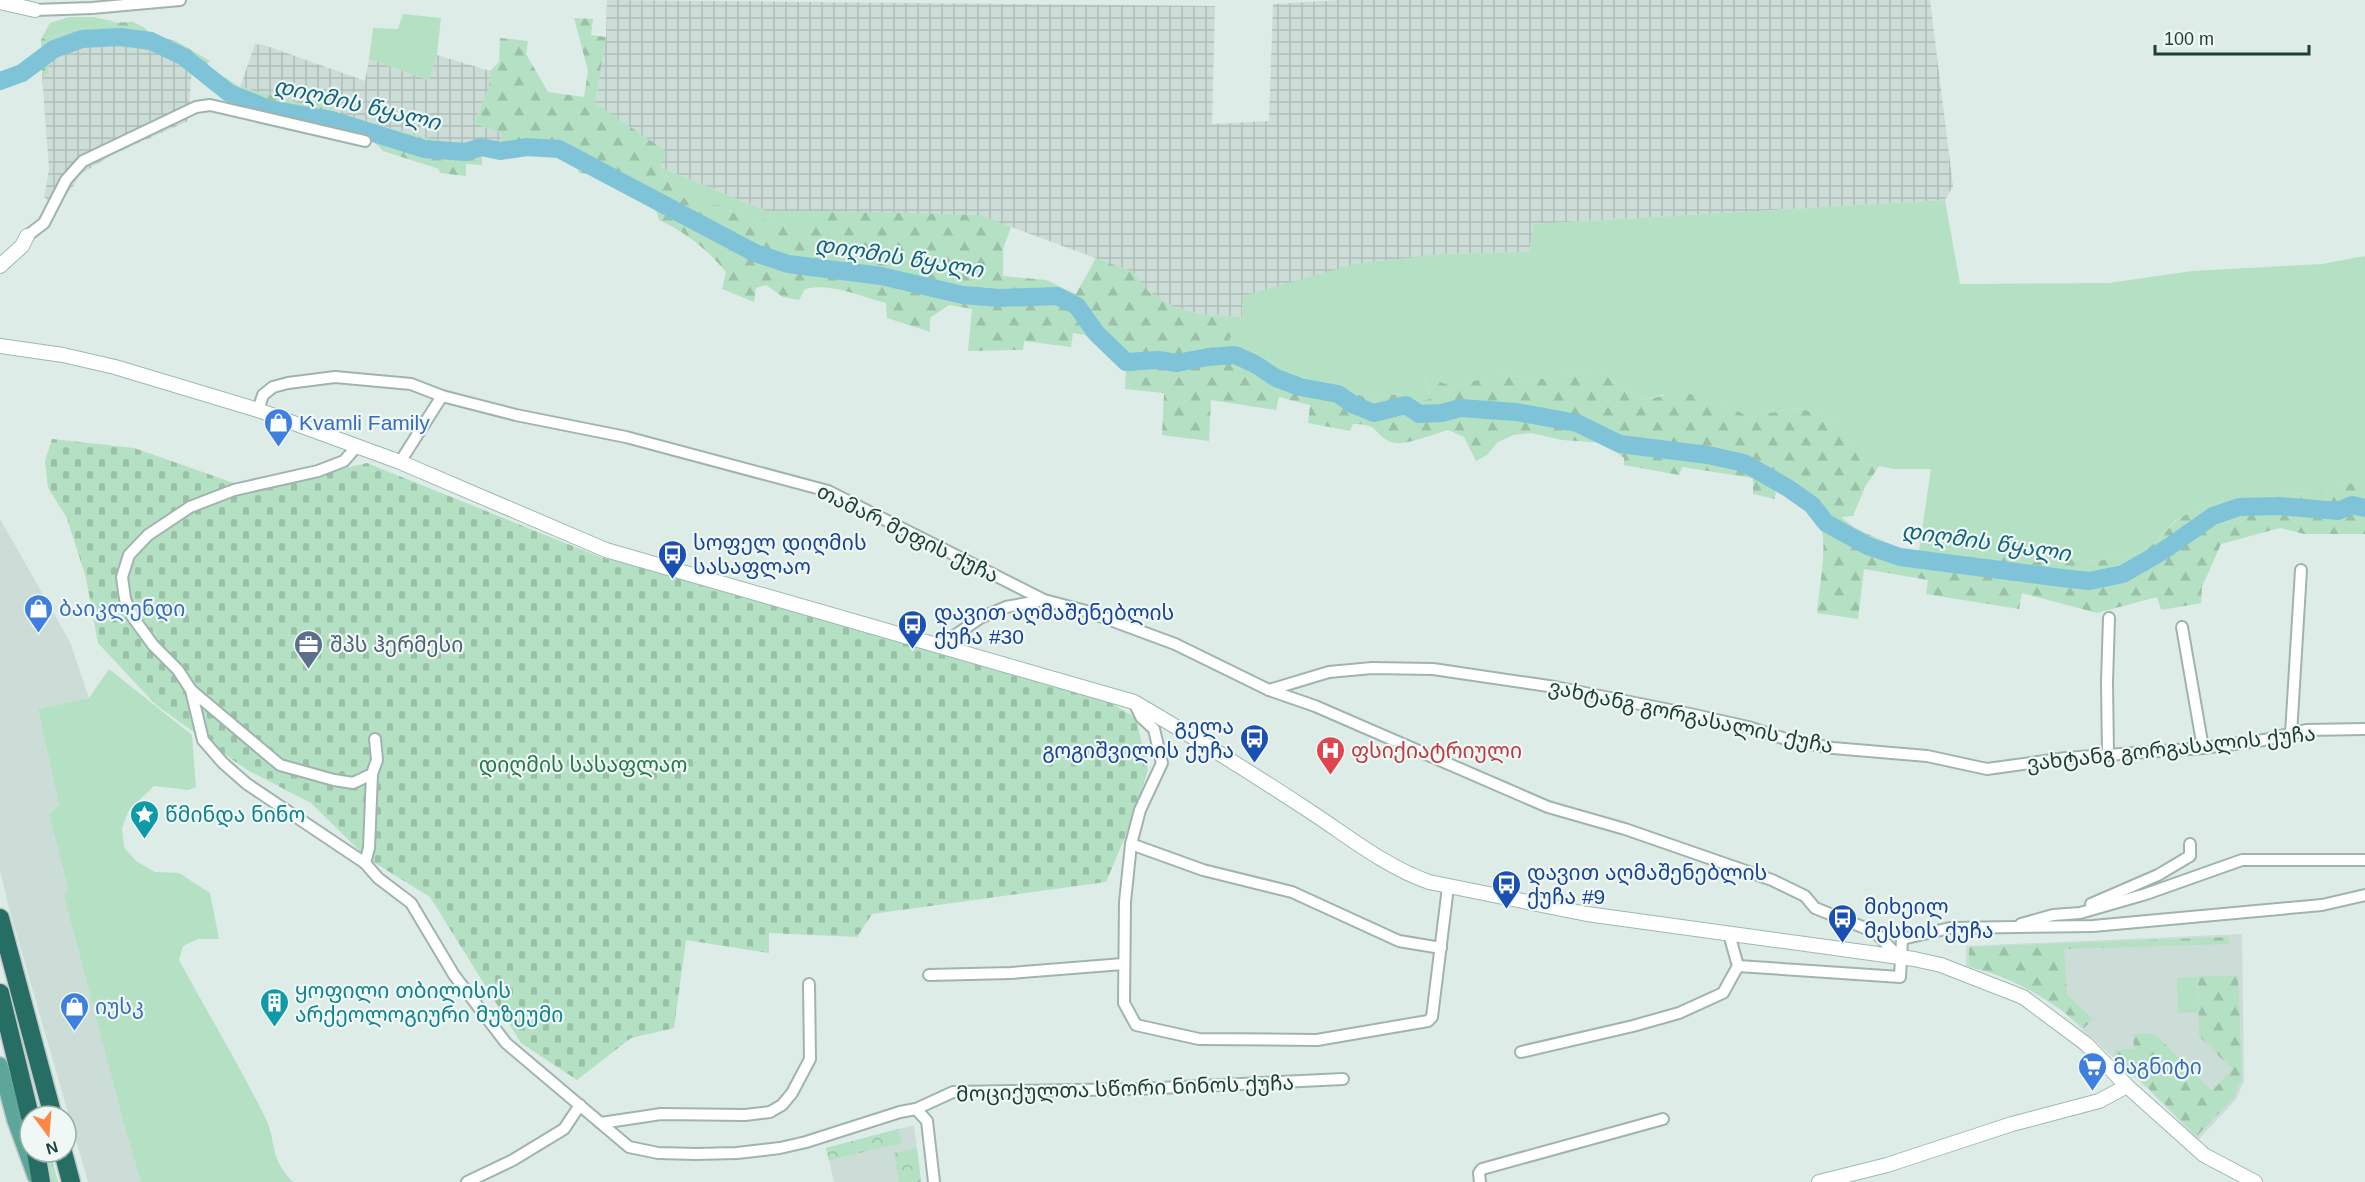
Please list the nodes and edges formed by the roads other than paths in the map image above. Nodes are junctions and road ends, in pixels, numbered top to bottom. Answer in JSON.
{"nodes":[{"id":1,"x":180,"y":0,"type":"edge"},
{"id":2,"x":0,"y":2,"type":"edge"},
{"id":3,"x":35,"y":10,"type":"joint"},
{"id":4,"x":365,"y":141,"type":"dead end"},
{"id":5,"x":27,"y":236,"type":"joint"},
{"id":6,"x":0,"y":266,"type":"edge"},
{"id":7,"x":0,"y":346,"type":"edge"},
{"id":8,"x":442,"y":396,"type":"junction"},
{"id":9,"x":258,"y":410,"type":"junction"},
{"id":10,"x":357,"y":446,"type":"junction"},
{"id":11,"x":400,"y":462,"type":"junction"},
{"id":12,"x":2301,"y":570,"type":"dead end"},
{"id":13,"x":1044,"y":600,"type":"junction"},
{"id":14,"x":2109,"y":618,"type":"dead end"},
{"id":15,"x":2182,"y":627,"type":"dead end"},
{"id":16,"x":940,"y":646,"type":"junction"},
{"id":17,"x":190,"y":690,"type":"junction"},
{"id":18,"x":1269,"y":690,"type":"junction"},
{"id":19,"x":1134,"y":702,"type":"junction"},
{"id":20,"x":2365,"y":729,"type":"edge"},
{"id":21,"x":2291,"y":734,"type":"junction"},
{"id":22,"x":375,"y":739,"type":"dead end"},
{"id":23,"x":2203,"y":748,"type":"junction"},
{"id":24,"x":2108,"y":755,"type":"junction"},
{"id":25,"x":372,"y":774,"type":"junction"},
{"id":26,"x":1131,"y":844,"type":"junction"},
{"id":27,"x":2190,"y":844,"type":"dead end"},
{"id":28,"x":2365,"y":860,"type":"edge"},
{"id":29,"x":365,"y":862,"type":"junction"},
{"id":30,"x":1448,"y":886,"type":"junction"},
{"id":31,"x":2365,"y":895,"type":"edge"},
{"id":32,"x":2053,"y":915,"type":"junction"},
{"id":33,"x":0,"y":918,"type":"edge"},
{"id":34,"x":2007,"y":928,"type":"junction"},
{"id":35,"x":1729,"y":934,"type":"junction"},
{"id":36,"x":1441,"y":948,"type":"junction"},
{"id":37,"x":1900,"y":958,"type":"junction"},
{"id":38,"x":1123,"y":964,"type":"junction"},
{"id":39,"x":1738,"y":966,"type":"junction"},
{"id":40,"x":928,"y":975,"type":"dead end"},
{"id":41,"x":809,"y":984,"type":"dead end"},
{"id":42,"x":0,"y":993,"type":"edge"},
{"id":43,"x":1521,"y":1052,"type":"dead end"},
{"id":44,"x":0,"y":1065,"type":"edge"},
{"id":45,"x":1343,"y":1079,"type":"dead end"},
{"id":46,"x":2127,"y":1086,"type":"junction"},
{"id":47,"x":27,"y":1104,"type":"edge"},
{"id":48,"x":50,"y":1104,"type":"edge"},
{"id":49,"x":580,"y":1105,"type":"junction"},
{"id":50,"x":916,"y":1108,"type":"junction"},
{"id":51,"x":1664,"y":1119,"type":"dead end"},
{"id":52,"x":601,"y":1124,"type":"junction"},
{"id":53,"x":37,"y":1164,"type":"edge"},
{"id":54,"x":66,"y":1164,"type":"edge"},
{"id":55,"x":39,"y":1182,"type":"edge"},
{"id":56,"x":71,"y":1182,"type":"edge"},
{"id":57,"x":467,"y":1182,"type":"edge"},
{"id":58,"x":934,"y":1182,"type":"edge"},
{"id":59,"x":1480,"y":1182,"type":"edge"},
{"id":60,"x":1819,"y":1182,"type":"edge"},
{"id":61,"x":2255,"y":1182,"type":"edge"}],
"edges":[{"from":1,"to":3,"type":"street"},
{"from":2,"to":3,"type":"street"},
{"from":4,"to":5,"type":"street"},
{"from":5,"to":6,"type":"street"},
{"from":7,"to":9,"type":"street"},
{"from":8,"to":9,"type":"street","name":"თამარ მეფის ქუჩა"},
{"from":8,"to":11,"type":"street"},
{"from":8,"to":13,"type":"street","name":"თამარ მეფის ქუჩა"},
{"from":9,"to":10,"type":"street"},
{"from":10,"to":11,"type":"street"},
{"from":10,"to":17,"type":"street","name":"მოციქულთა სწორი ნინოს ქუჩა"},
{"from":11,"to":16,"type":"street"},
{"from":12,"to":21,"type":"street"},
{"from":13,"to":16,"type":"street"},
{"from":13,"to":18,"type":"street","name":"თამარ მეფის ქუჩა"},
{"from":14,"to":24,"type":"street"},
{"from":15,"to":23,"type":"street"},
{"from":16,"to":19,"type":"street"},
{"from":17,"to":25,"type":"street","name":"მოციქულთა სწორი ნინოს ქუჩა"},
{"from":17,"to":29,"type":"street","name":"მოციქულთა სწორი ნინოს ქუჩა"},
{"from":18,"to":24,"type":"street","name":"ვახტანგ გორგასალის ქუჩა"},
{"from":18,"to":37,"type":"street","name":"თამარ მეფის ქუჩა"},
{"from":19,"to":26,"type":"street"},
{"from":19,"to":30,"type":"street"},
{"from":20,"to":21,"type":"street","name":"ვახტანგ გორგასალის ქუჩა"},
{"from":21,"to":23,"type":"street","name":"ვახტანგ გორგასალის ქუჩა"},
{"from":22,"to":25,"type":"street"},
{"from":23,"to":24,"type":"street","name":"ვახტანგ გორგასალის ქუჩა"},
{"from":25,"to":29,"type":"street"},
{"from":26,"to":36,"type":"street"},
{"from":26,"to":38,"type":"street"},
{"from":27,"to":32,"type":"street"},
{"from":28,"to":32,"type":"street"},
{"from":29,"to":49,"type":"street","name":"მოციქულთა სწორი ნინოს ქუჩა"},
{"from":30,"to":35,"type":"street"},
{"from":30,"to":36,"type":"street"},
{"from":31,"to":34,"type":"street"},
{"from":32,"to":34,"type":"street"},
{"from":33,"to":48,"type":"highway"},
{"from":34,"to":37,"type":"street"},
{"from":35,"to":37,"type":"street"},
{"from":35,"to":39,"type":"street"},
{"from":36,"to":38,"type":"street"},
{"from":37,"to":39,"type":"street"},
{"from":37,"to":46,"type":"street"},
{"from":38,"to":40,"type":"street"},
{"from":39,"to":43,"type":"street"},
{"from":41,"to":52,"type":"street"},
{"from":42,"to":47,"type":"highway"},
{"from":44,"to":55,"type":"main road"},
{"from":45,"to":50,"type":"street","name":"მოციქულთა სწორი ნინოს ქუჩა"},
{"from":46,"to":60,"type":"street"},
{"from":46,"to":61,"type":"street"},
{"from":49,"to":52,"type":"street","name":"მოციქულთა სწორი ნინოს ქუჩა"},
{"from":49,"to":57,"type":"street"},
{"from":50,"to":52,"type":"street","name":"მოციქულთა სწორი ნინოს ქუჩა"},
{"from":50,"to":58,"type":"street"},
{"from":51,"to":59,"type":"street"},
{"from":53,"to":55,"type":"highway"},
{"from":54,"to":56,"type":"highway"}]}
